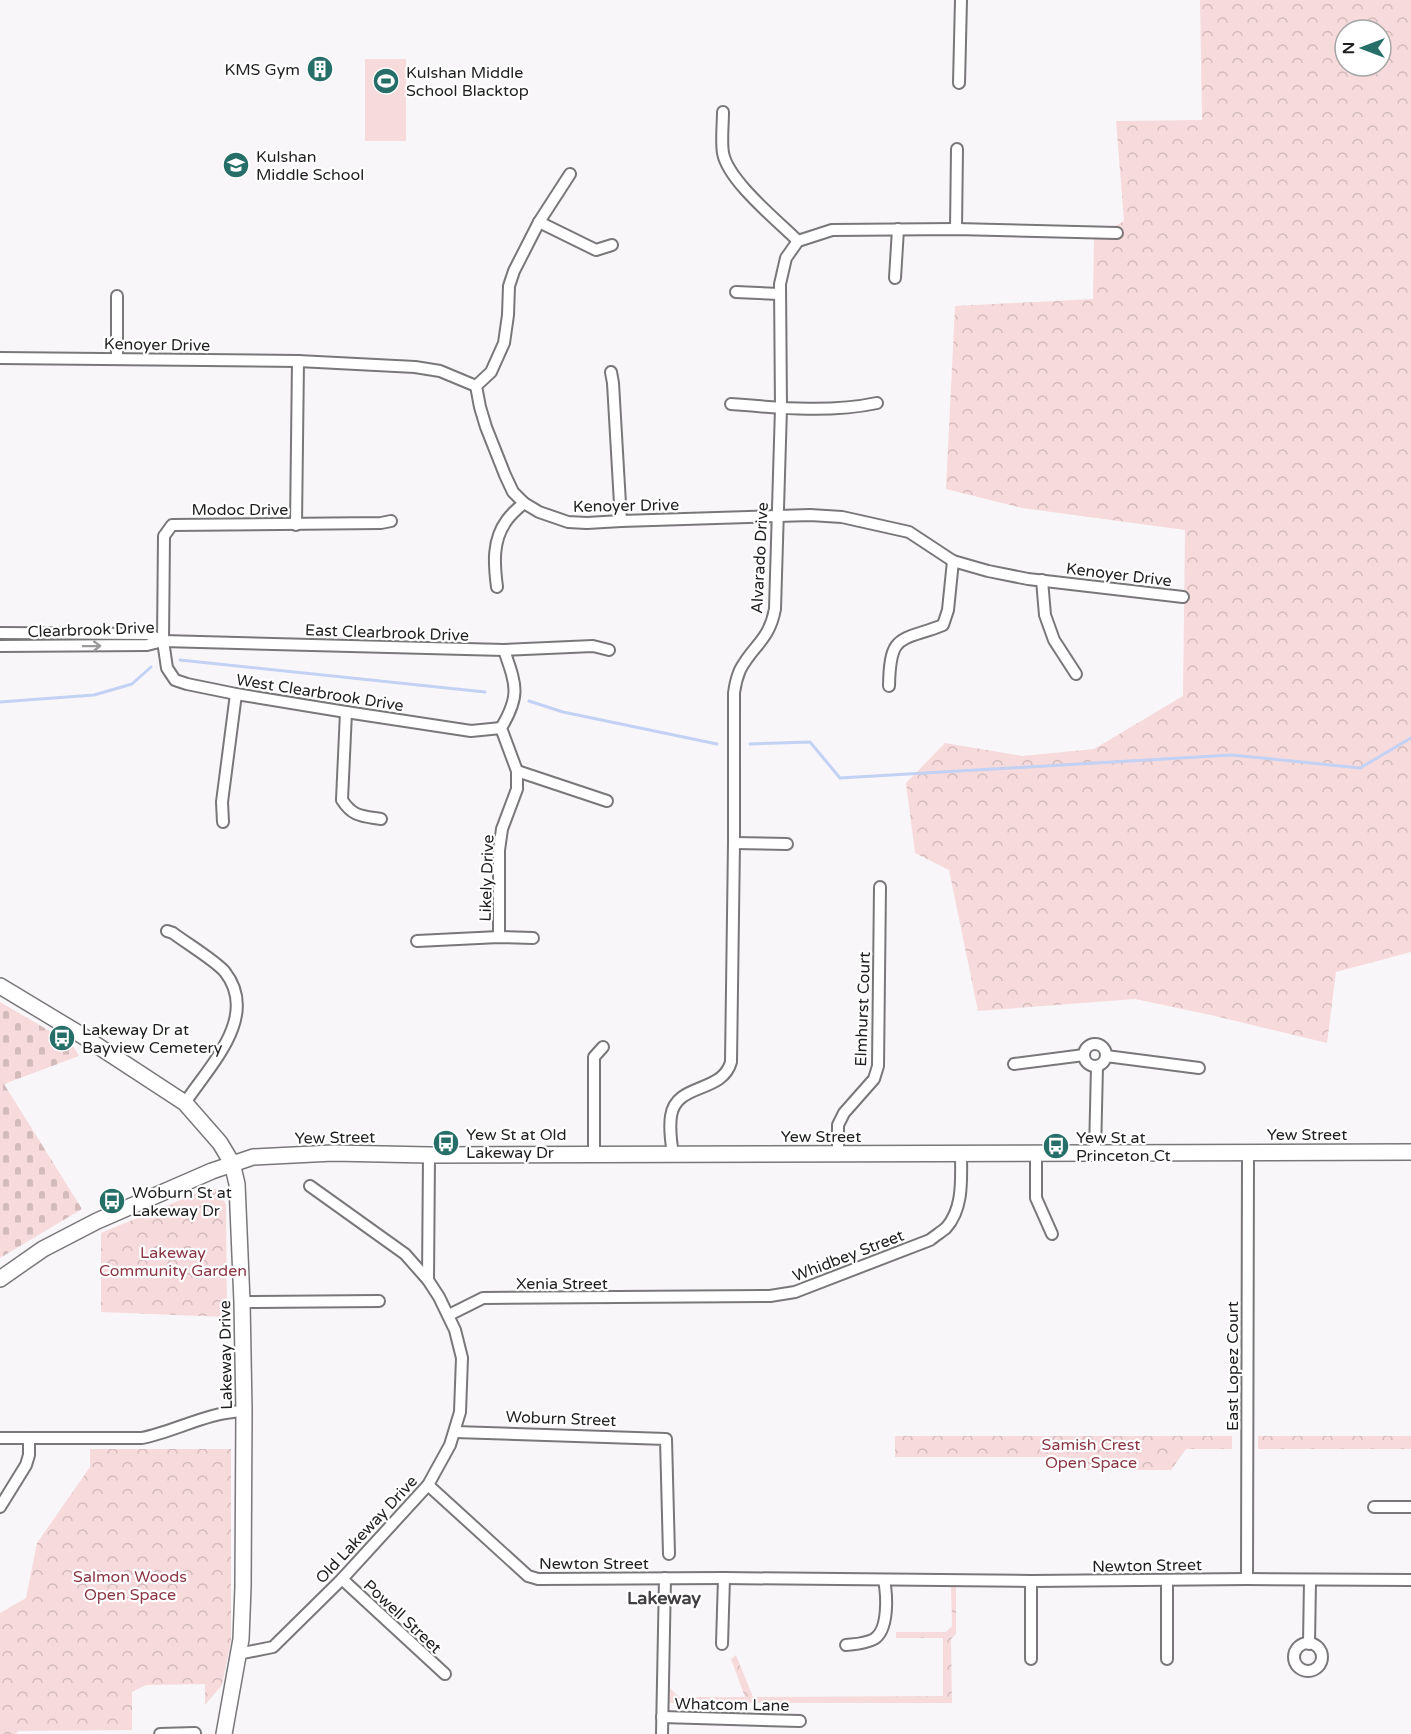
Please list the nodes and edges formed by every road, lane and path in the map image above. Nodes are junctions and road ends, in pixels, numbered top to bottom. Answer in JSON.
{"nodes":[{"id":1,"x":960,"y":0,"type":"edge"},
{"id":2,"x":959,"y":83,"type":"dead end"},
{"id":3,"x":723,"y":112,"type":"dead end"},
{"id":4,"x":957,"y":149,"type":"dead end"},
{"id":5,"x":570,"y":174,"type":"dead end"},
{"id":6,"x":539,"y":222,"type":"junction"},
{"id":7,"x":898,"y":229,"type":"junction"},
{"id":8,"x":956,"y":229,"type":"junction"},
{"id":9,"x":1117,"y":233,"type":"dead end"},
{"id":10,"x":798,"y":240,"type":"junction"},
{"id":11,"x":612,"y":245,"type":"dead end"},
{"id":12,"x":895,"y":278,"type":"dead end"},
{"id":13,"x":736,"y":292,"type":"dead end"},
{"id":14,"x":780,"y":294,"type":"junction"},
{"id":15,"x":117,"y":296,"type":"dead end"},
{"id":16,"x":0,"y":358,"type":"edge"},
{"id":17,"x":117,"y":358,"type":"junction"},
{"id":18,"x":298,"y":361,"type":"junction"},
{"id":19,"x":611,"y":372,"type":"dead end"},
{"id":20,"x":476,"y":386,"type":"junction"},
{"id":21,"x":878,"y":403,"type":"dead end"},
{"id":22,"x":731,"y":404,"type":"dead end"},
{"id":23,"x":780,"y":408,"type":"junction"},
{"id":24,"x":524,"y":503,"type":"junction"},
{"id":25,"x":777,"y":517,"type":"junction"},
{"id":26,"x":391,"y":521,"type":"dead end"},
{"id":27,"x":621,"y":521,"type":"junction"},
{"id":28,"x":296,"y":525,"type":"junction"},
{"id":29,"x":953,"y":561,"type":"junction"},
{"id":30,"x":1042,"y":580,"type":"junction"},
{"id":31,"x":497,"y":586,"type":"dead end"},
{"id":32,"x":1183,"y":597,"type":"dead end"},
{"id":33,"x":0,"y":633,"type":"edge"},
{"id":34,"x":163,"y":641,"type":"junction"},
{"id":35,"x":0,"y":646,"type":"edge"},
{"id":36,"x":609,"y":650,"type":"dead end"},
{"id":37,"x":504,"y":651,"type":"junction"},
{"id":38,"x":1076,"y":674,"type":"dead end"},
{"id":39,"x":889,"y":686,"type":"dead end"},
{"id":40,"x":236,"y":694,"type":"junction"},
{"id":41,"x":346,"y":712,"type":"junction"},
{"id":42,"x":501,"y":728,"type":"junction"},
{"id":43,"x":517,"y":771,"type":"junction"},
{"id":44,"x":607,"y":801,"type":"dead end"},
{"id":45,"x":381,"y":819,"type":"dead end"},
{"id":46,"x":223,"y":822,"type":"dead end"},
{"id":47,"x":734,"y":843,"type":"junction"},
{"id":48,"x":787,"y":844,"type":"dead end"},
{"id":49,"x":880,"y":888,"type":"dead end"},
{"id":50,"x":167,"y":931,"type":"dead end"},
{"id":51,"x":499,"y":937,"type":"junction"},
{"id":52,"x":533,"y":938,"type":"dead end"},
{"id":53,"x":417,"y":941,"type":"dead end"},
{"id":54,"x":0,"y":986,"type":"edge"},
{"id":55,"x":603,"y":1047,"type":"dead end"},
{"id":56,"x":1084,"y":1055,"type":"junction"},
{"id":57,"x":1106,"y":1056,"type":"junction"},
{"id":58,"x":1014,"y":1064,"type":"dead end"},
{"id":59,"x":1097,"y":1066,"type":"junction"},
{"id":60,"x":1199,"y":1068,"type":"dead end"},
{"id":61,"x":185,"y":1103,"type":"junction"},
{"id":62,"x":1411,"y":1152,"type":"edge"},
{"id":63,"x":961,"y":1153,"type":"junction"},
{"id":64,"x":1036,"y":1153,"type":"junction"},
{"id":65,"x":1095,"y":1153,"type":"junction"},
{"id":66,"x":1248,"y":1153,"type":"junction"},
{"id":67,"x":673,"y":1154,"type":"junction"},
{"id":68,"x":838,"y":1154,"type":"junction"},
{"id":69,"x":429,"y":1155,"type":"junction"},
{"id":70,"x":594,"y":1155,"type":"junction"},
{"id":71,"x":232,"y":1163,"type":"junction"},
{"id":72,"x":310,"y":1186,"type":"dead end"},
{"id":73,"x":1052,"y":1234,"type":"dead end"},
{"id":74,"x":0,"y":1279,"type":"edge"},
{"id":75,"x":428,"y":1280,"type":"junction"},
{"id":76,"x":678,"y":1298,"type":"joint"},
{"id":77,"x":379,"y":1301,"type":"dead end"},
{"id":78,"x":242,"y":1302,"type":"junction"},
{"id":79,"x":449,"y":1315,"type":"junction"},
{"id":80,"x":244,"y":1411,"type":"junction"},
{"id":81,"x":455,"y":1432,"type":"junction"},
{"id":82,"x":0,"y":1438,"type":"edge"},
{"id":83,"x":29,"y":1438,"type":"junction"},
{"id":84,"x":428,"y":1485,"type":"junction"},
{"id":85,"x":1411,"y":1506,"type":"edge"},
{"id":86,"x":0,"y":1507,"type":"edge"},
{"id":87,"x":1374,"y":1507,"type":"dead end"},
{"id":88,"x":669,"y":1554,"type":"dead end"},
{"id":89,"x":664,"y":1578,"type":"junction"},
{"id":90,"x":724,"y":1578,"type":"junction"},
{"id":91,"x":342,"y":1579,"type":"junction"},
{"id":92,"x":1247,"y":1579,"type":"junction"},
{"id":93,"x":884,"y":1580,"type":"junction"},
{"id":94,"x":1167,"y":1580,"type":"junction"},
{"id":95,"x":1310,"y":1580,"type":"junction"},
{"id":96,"x":1411,"y":1580,"type":"edge"},
{"id":97,"x":1031,"y":1581,"type":"junction"},
{"id":98,"x":722,"y":1644,"type":"dead end"},
{"id":99,"x":1309,"y":1644,"type":"dead end"},
{"id":100,"x":846,"y":1645,"type":"dead end"},
{"id":101,"x":238,"y":1654,"type":"junction"},
{"id":102,"x":1031,"y":1659,"type":"dead end"},
{"id":103,"x":1167,"y":1659,"type":"dead end"},
{"id":104,"x":445,"y":1674,"type":"dead end"},
{"id":105,"x":662,"y":1718,"type":"junction"},
{"id":106,"x":800,"y":1721,"type":"dead end"},
{"id":107,"x":195,"y":1733,"type":"edge"},
{"id":108,"x":160,"y":1734,"type":"edge"},
{"id":109,"x":224,"y":1734,"type":"edge"},
{"id":110,"x":662,"y":1734,"type":"edge"}],
"edges":[{"from":1,"to":2,"type":"street"},
{"from":3,"to":10,"type":"street"},
{"from":4,"to":8,"type":"street"},
{"from":5,"to":6,"type":"street"},
{"from":6,"to":11,"type":"street"},
{"from":6,"to":20,"type":"street"},
{"from":7,"to":8,"type":"street"},
{"from":7,"to":10,"type":"street"},
{"from":7,"to":12,"type":"street"},
{"from":8,"to":9,"type":"street"},
{"from":10,"to":14,"type":"street","name":"Alvarado Drive"},
{"from":13,"to":14,"type":"street"},
{"from":14,"to":23,"type":"street","name":"Alvarado Drive"},
{"from":15,"to":17,"type":"street"},
{"from":16,"to":17,"type":"street","name":"Kenoyer Drive"},
{"from":17,"to":18,"type":"street","name":"Kenoyer Drive"},
{"from":18,"to":20,"type":"street","name":"Kenoyer Drive"},
{"from":18,"to":28,"type":"street"},
{"from":19,"to":27,"type":"street"},
{"from":20,"to":24,"type":"street","name":"Kenoyer Drive"},
{"from":21,"to":23,"type":"street"},
{"from":22,"to":23,"type":"street"},
{"from":23,"to":25,"type":"street","name":"Alvarado Drive"},
{"from":24,"to":27,"type":"street","name":"Kenoyer Drive"},
{"from":24,"to":31,"type":"street"},
{"from":25,"to":27,"type":"street","name":"Kenoyer Drive"},
{"from":25,"to":29,"type":"street","name":"Kenoyer Drive"},
{"from":25,"to":47,"type":"street","name":"Alvarado Drive"},
{"from":26,"to":28,"type":"street","name":"Modoc Drive"},
{"from":28,"to":34,"type":"street","name":"Modoc Drive"},
{"from":29,"to":30,"type":"street","name":"Kenoyer Drive"},
{"from":29,"to":39,"type":"street"},
{"from":30,"to":32,"type":"street","name":"Kenoyer Drive"},
{"from":30,"to":38,"type":"street"},
{"from":33,"to":34,"type":"street","name":"Clearbrook Drive"},
{"from":35,"to":34,"type":"street","name":"Clearbrook Drive","one_way":true},
{"from":34,"to":37,"type":"street","name":"East Clearbrook Drive"},
{"from":34,"to":40,"type":"street","name":"West Clearbrook Drive"},
{"from":36,"to":37,"type":"street","name":"East Clearbrook Drive"},
{"from":37,"to":42,"type":"street"},
{"from":40,"to":41,"type":"street","name":"West Clearbrook Drive"},
{"from":40,"to":46,"type":"street"},
{"from":41,"to":42,"type":"street","name":"West Clearbrook Drive"},
{"from":41,"to":45,"type":"street"},
{"from":42,"to":43,"type":"street","name":"Likely Drive"},
{"from":43,"to":44,"type":"street"},
{"from":43,"to":51,"type":"street","name":"Likely Drive"},
{"from":47,"to":48,"type":"street"},
{"from":47,"to":67,"type":"street","name":"Alvarado Drive"},
{"from":49,"to":68,"type":"street","name":"Elmhurst Court"},
{"from":50,"to":61,"type":"street"},
{"from":51,"to":52,"type":"street"},
{"from":51,"to":53,"type":"street"},
{"from":54,"to":61,"type":"street","name":"Lakeway Drive"},
{"from":55,"to":70,"type":"street"},
{"from":56,"to":57,"type":"street"},
{"from":56,"to":58,"type":"street"},
{"from":56,"to":59,"type":"street"},
{"from":57,"to":59,"type":"street"},
{"from":57,"to":60,"type":"street"},
{"from":59,"to":65,"type":"street"},
{"from":61,"to":71,"type":"street","name":"Lakeway Drive"},
{"from":62,"to":66,"type":"street","name":"Yew Street"},
{"from":63,"to":64,"type":"street","name":"Yew Street"},
{"from":63,"to":68,"type":"street","name":"Yew Street"},
{"from":63,"to":76,"type":"street","name":"Whidbey Street"},
{"from":64,"to":65,"type":"street","name":"Yew Street"},
{"from":64,"to":73,"type":"street"},
{"from":65,"to":66,"type":"street","name":"Yew Street"},
{"from":66,"to":92,"type":"street","name":"East Lopez Court"},
{"from":67,"to":68,"type":"street","name":"Yew Street"},
{"from":67,"to":70,"type":"street","name":"Yew Street"},
{"from":69,"to":70,"type":"street","name":"Yew Street"},
{"from":69,"to":71,"type":"street","name":"Yew Street"},
{"from":69,"to":75,"type":"street"},
{"from":71,"to":74,"type":"street"},
{"from":71,"to":78,"type":"street","name":"Lakeway Drive"},
{"from":72,"to":75,"type":"street","name":"Old Lakeway Drive"},
{"from":75,"to":79,"type":"street","name":"Old Lakeway Drive"},
{"from":76,"to":79,"type":"street","name":"Xenia Street"},
{"from":77,"to":78,"type":"street"},
{"from":78,"to":80,"type":"street","name":"Lakeway Drive"},
{"from":79,"to":81,"type":"street","name":"Old Lakeway Drive"},
{"from":80,"to":83,"type":"street"},
{"from":80,"to":101,"type":"street","name":"Lakeway Drive"},
{"from":81,"to":84,"type":"street","name":"Old Lakeway Drive"},
{"from":81,"to":88,"type":"street","name":"Woburn Street"},
{"from":82,"to":83,"type":"street"},
{"from":83,"to":86,"type":"street"},
{"from":84,"to":89,"type":"street","name":"Newton Street"},
{"from":84,"to":91,"type":"street","name":"Old Lakeway Drive"},
{"from":85,"to":87,"type":"street"},
{"from":89,"to":90,"type":"street","name":"Newton Street"},
{"from":89,"to":105,"type":"street"},
{"from":90,"to":93,"type":"street","name":"Newton Street"},
{"from":90,"to":98,"type":"street"},
{"from":91,"to":101,"type":"street","name":"Old Lakeway Drive"},
{"from":91,"to":104,"type":"street","name":"Powell Street"},
{"from":92,"to":94,"type":"street","name":"Newton Street"},
{"from":92,"to":95,"type":"street","name":"Newton Street"},
{"from":93,"to":97,"type":"street","name":"Newton Street"},
{"from":93,"to":100,"type":"street"},
{"from":94,"to":97,"type":"street","name":"Newton Street"},
{"from":94,"to":103,"type":"street"},
{"from":95,"to":96,"type":"street","name":"Newton Street"},
{"from":95,"to":99,"type":"street"},
{"from":97,"to":102,"type":"street"},
{"from":101,"to":109,"type":"street","name":"Lakeway Drive"},
{"from":105,"to":106,"type":"street","name":"Whatcom Lane"},
{"from":105,"to":110,"type":"street"},
{"from":107,"to":108,"type":"street"}]}
